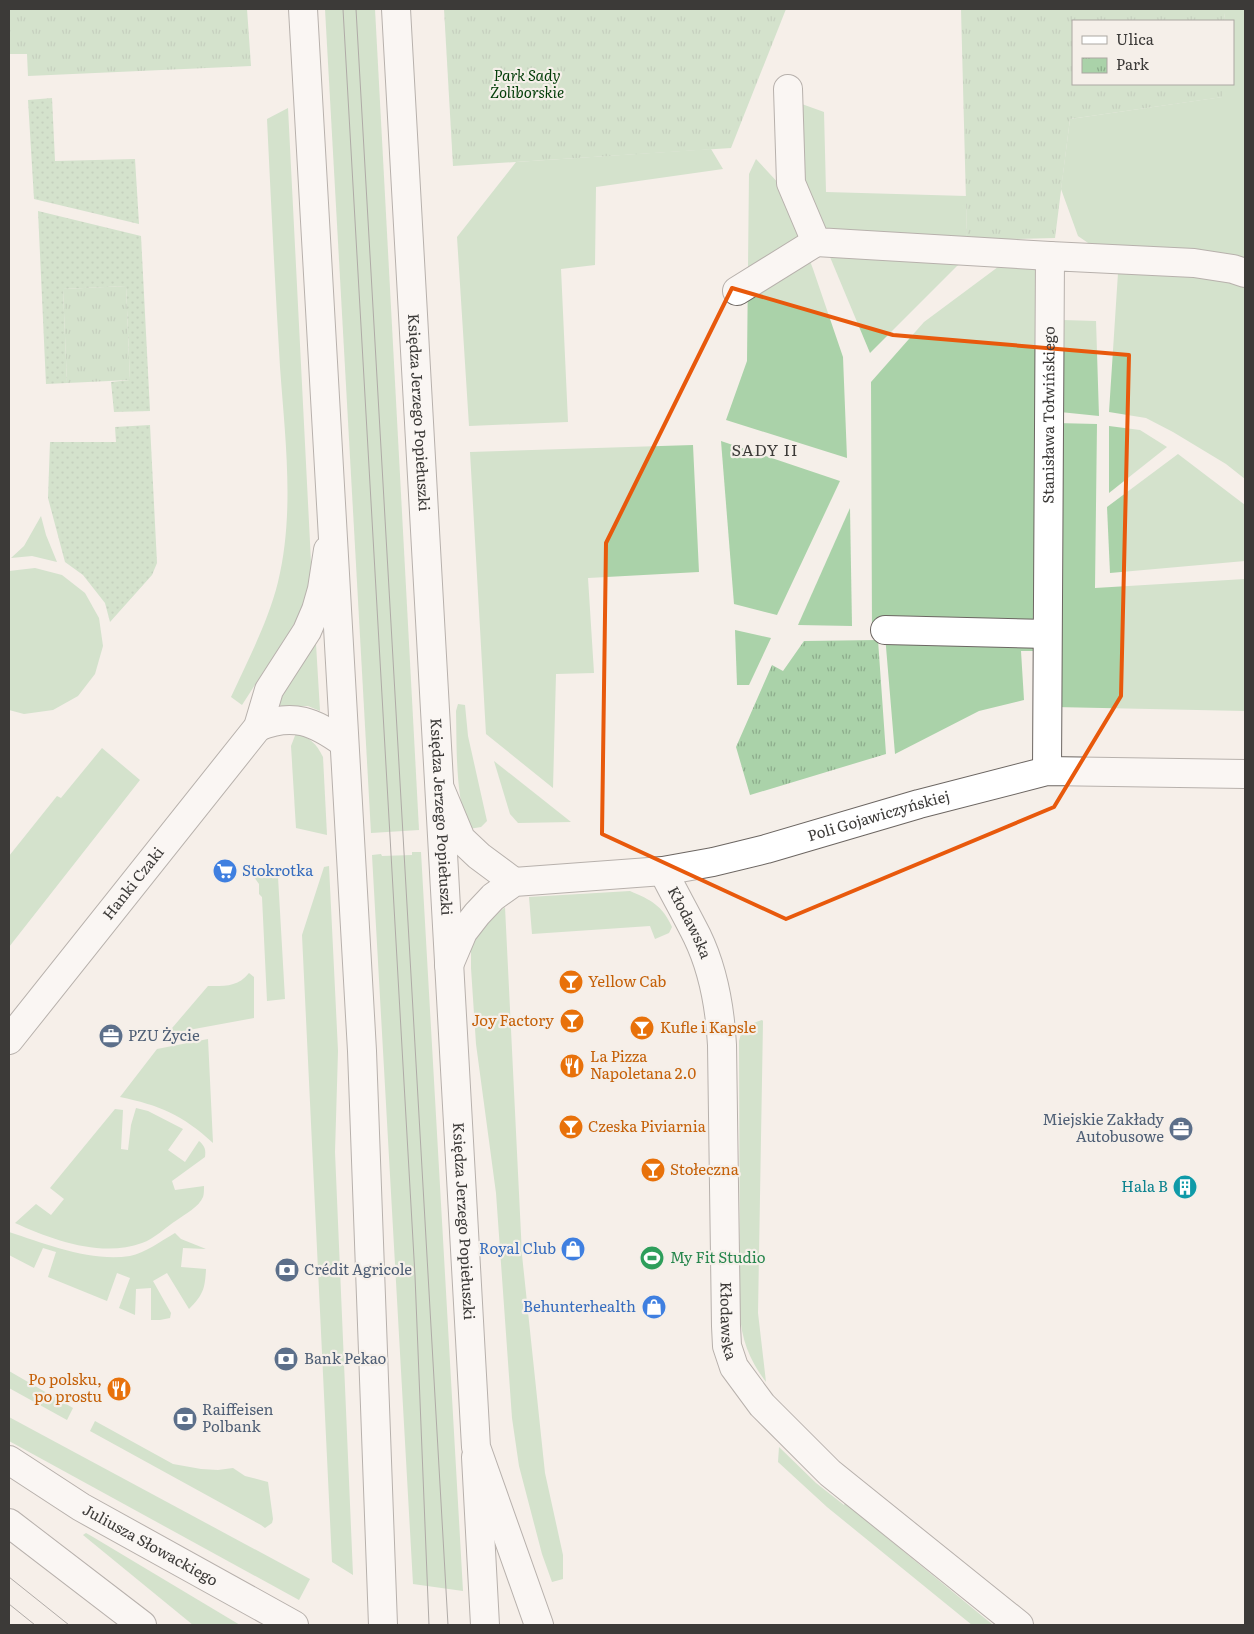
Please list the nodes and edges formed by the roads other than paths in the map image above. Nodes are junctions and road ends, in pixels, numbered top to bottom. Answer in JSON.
{"nodes":[{"id":1,"x":302,"y":9,"type":"edge"},
{"id":2,"x":396,"y":9,"type":"edge"},
{"id":3,"x":788,"y":89,"type":"dead end"},
{"id":4,"x":816,"y":242,"type":"junction"},
{"id":5,"x":1050,"y":256,"type":"junction"},
{"id":6,"x":1245,"y":273,"type":"edge"},
{"id":7,"x":737,"y":290,"type":"dead end"},
{"id":8,"x":332,"y":528,"type":"junction"},
{"id":9,"x":885,"y":630,"type":"dead end"},
{"id":10,"x":1047,"y":634,"type":"junction"},
{"id":11,"x":258,"y":727,"type":"junction"},
{"id":12,"x":344,"y":743,"type":"junction"},
{"id":13,"x":1047,"y":771,"type":"junction"},
{"id":14,"x":1245,"y":774,"type":"edge"},
{"id":15,"x":439,"y":788,"type":"junction"},
{"id":16,"x":663,"y":871,"type":"junction"},
{"id":17,"x":514,"y":882,"type":"junction"},
{"id":18,"x":449,"y":965,"type":"junction"},
{"id":19,"x":9,"y":1040,"type":"edge"},
{"id":20,"x":476,"y":1447,"type":"junction"},
{"id":21,"x":9,"y":1460,"type":"edge"},
{"id":22,"x":9,"y":1523,"type":"edge"},
{"id":23,"x":142,"y":1625,"type":"edge"},
{"id":24,"x":294,"y":1625,"type":"edge"},
{"id":25,"x":383,"y":1625,"type":"edge"},
{"id":26,"x":485,"y":1625,"type":"edge"},
{"id":27,"x":539,"y":1625,"type":"edge"},
{"id":28,"x":1018,"y":1625,"type":"edge"}],
"edges":[{"from":1,"to":8,"type":"street"},
{"from":2,"to":15,"type":"street","name":"Księdza Jerzego Popiełuszki"},
{"from":3,"to":4,"type":"street"},
{"from":4,"to":5,"type":"street"},
{"from":4,"to":7,"type":"street"},
{"from":5,"to":6,"type":"street"},
{"from":5,"to":10,"type":"street","name":"Stanisława Tołwińskiego"},
{"from":8,"to":11,"type":"street","name":"Hanki Czaki"},
{"from":8,"to":12,"type":"street"},
{"from":9,"to":10,"type":"street"},
{"from":10,"to":13,"type":"street","name":"Stanisława Tołwińskiego"},
{"from":11,"to":12,"type":"street"},
{"from":11,"to":19,"type":"street","name":"Hanki Czaki"},
{"from":12,"to":25,"type":"street"},
{"from":13,"to":14,"type":"street","name":"Poli Gojawiczyńskiej"},
{"from":13,"to":16,"type":"street","name":"Poli Gojawiczyńskiej"},
{"from":15,"to":17,"type":"street"},
{"from":15,"to":18,"type":"street","name":"Księdza Jerzego Popiełuszki"},
{"from":16,"to":17,"type":"street","name":"Poli Gojawiczyńskiej"},
{"from":16,"to":28,"type":"street","name":"Kłodawska"},
{"from":17,"to":18,"type":"street"},
{"from":18,"to":20,"type":"street","name":"Księdza Jerzego Popiełuszki"},
{"from":20,"to":26,"type":"street","name":"Księdza Jerzego Popiełuszki"},
{"from":20,"to":27,"type":"street"},
{"from":21,"to":24,"type":"street","name":"Juliusza Słowackiego"},
{"from":22,"to":23,"type":"street"}]}
